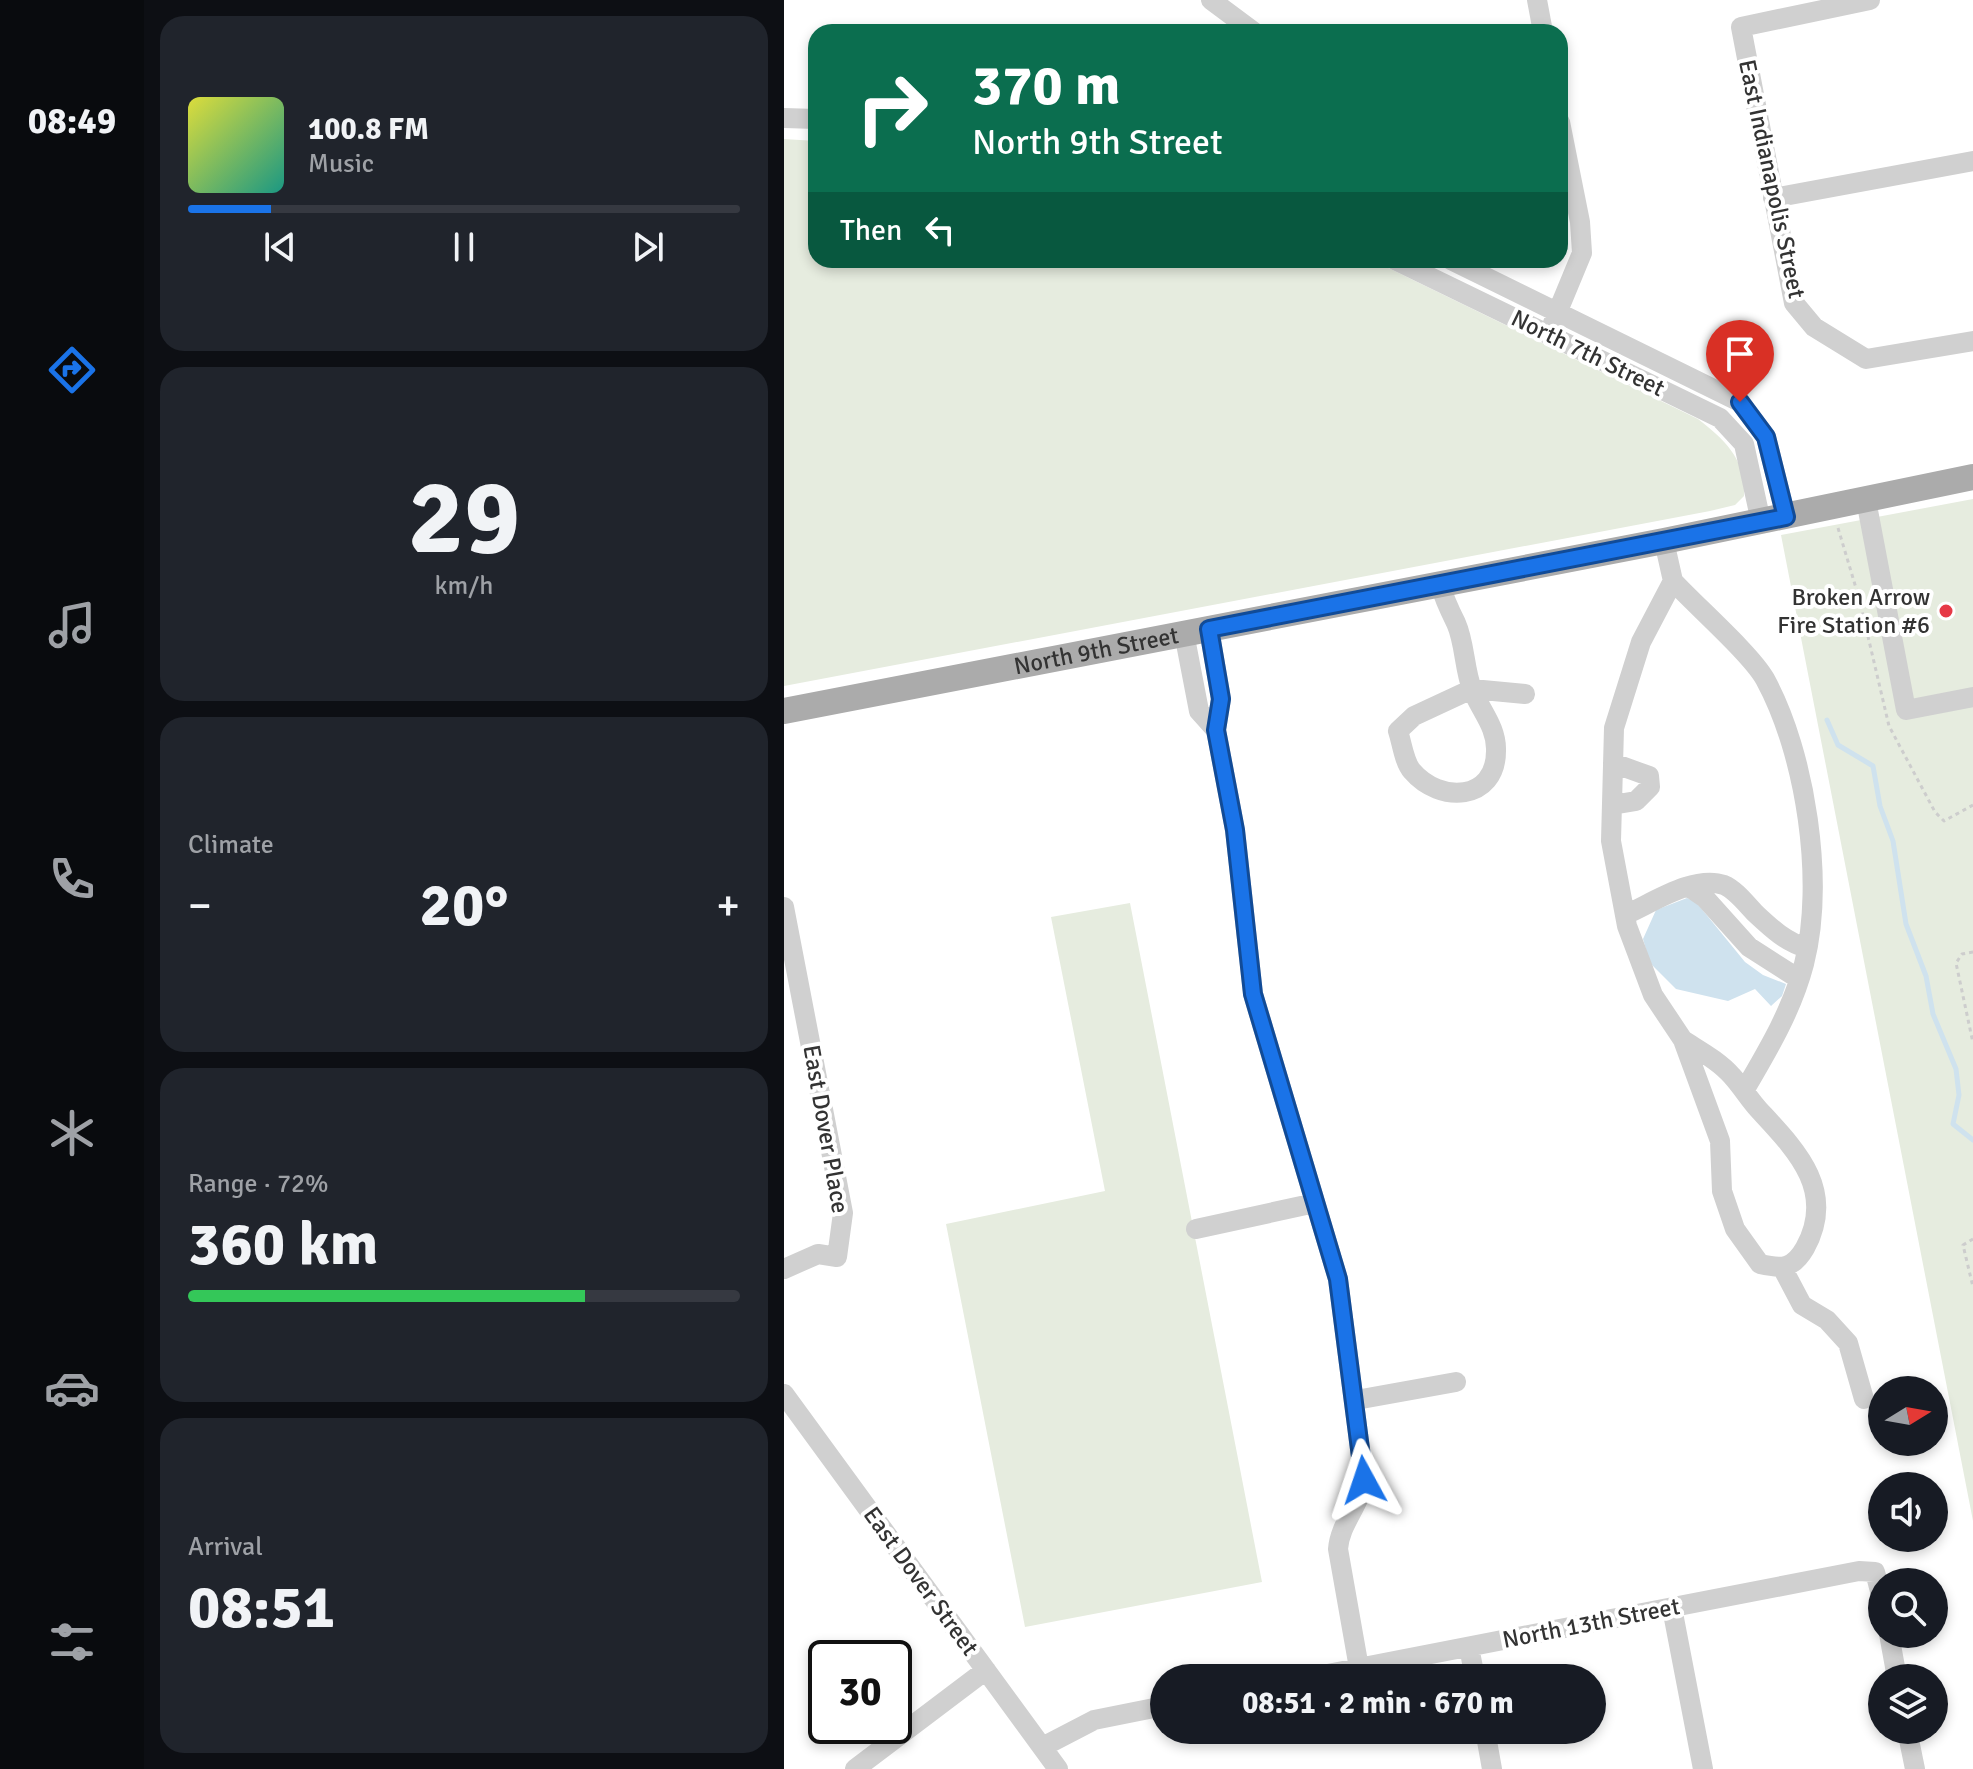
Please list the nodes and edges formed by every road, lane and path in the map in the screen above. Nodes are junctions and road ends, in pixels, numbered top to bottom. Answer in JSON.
{"nodes":[{"id":1,"x":1211,"y":0,"type":"edge"},
{"id":2,"x":1537,"y":0,"type":"edge"},
{"id":3,"x":1870,"y":0,"type":"edge"},
{"id":4,"x":1243,"y":24,"type":"edge"},
{"id":5,"x":1542,"y":24,"type":"edge"},
{"id":6,"x":784,"y":118,"type":"edge"},
{"id":7,"x":808,"y":119,"type":"edge"},
{"id":8,"x":1973,"y":161,"type":"edge"},
{"id":9,"x":1568,"y":167,"type":"edge"},
{"id":10,"x":1773,"y":198,"type":"junction"},
{"id":11,"x":1412,"y":268,"type":"edge"},
{"id":12,"x":1467,"y":268,"type":"edge"},
{"id":13,"x":1558,"y":312,"type":"junction"},
{"id":14,"x":1548,"y":334,"type":"junction"},
{"id":15,"x":1973,"y":341,"type":"edge"},
{"id":16,"x":1973,"y":477,"type":"edge"},
{"id":17,"x":1866,"y":500,"type":"junction"},
{"id":18,"x":1774,"y":519,"type":"junction"},
{"id":19,"x":1838,"y":528,"type":"dead end"},
{"id":20,"x":1664,"y":541,"type":"junction"},
{"id":21,"x":1673,"y":581,"type":"junction"},
{"id":22,"x":1440,"y":584,"type":"junction"},
{"id":23,"x":1196,"y":631,"type":"junction"},
{"id":24,"x":1472,"y":689,"type":"junction"},
{"id":25,"x":1525,"y":694,"type":"dead end"},
{"id":26,"x":1973,"y":697,"type":"edge"},
{"id":27,"x":784,"y":711,"type":"edge"},
{"id":28,"x":1613,"y":763,"type":"junction"},
{"id":29,"x":1612,"y":805,"type":"junction"},
{"id":30,"x":1973,"y":805,"type":"edge"},
{"id":31,"x":1689,"y":887,"type":"junction"},
{"id":32,"x":784,"y":907,"type":"edge"},
{"id":33,"x":1625,"y":915,"type":"junction"},
{"id":34,"x":1807,"y":948,"type":"junction"},
{"id":35,"x":1973,"y":952,"type":"edge"},
{"id":36,"x":1799,"y":979,"type":"junction"},
{"id":37,"x":1683,"y":1040,"type":"junction"},
{"id":38,"x":1973,"y":1043,"type":"edge"},
{"id":39,"x":1744,"y":1091,"type":"junction"},
{"id":40,"x":1315,"y":1203,"type":"junction"},
{"id":41,"x":1196,"y":1229,"type":"dead end"},
{"id":42,"x":1973,"y":1239,"type":"edge"},
{"id":43,"x":784,"y":1269,"type":"edge"},
{"id":44,"x":1783,"y":1269,"type":"junction"},
{"id":45,"x":1973,"y":1287,"type":"edge"},
{"id":46,"x":1456,"y":1382,"type":"dead end"},
{"id":47,"x":784,"y":1394,"type":"edge"},
{"id":48,"x":1864,"y":1399,"type":"dead end"},
{"id":49,"x":1356,"y":1400,"type":"junction"},
{"id":50,"x":1868,"y":1572,"type":"edge"},
{"id":51,"x":1672,"y":1608,"type":"junction"},
{"id":52,"x":1469,"y":1647,"type":"junction"},
{"id":53,"x":1358,"y":1664,"type":"edge"},
{"id":54,"x":1380,"y":1664,"type":"edge"},
{"id":55,"x":1472,"y":1664,"type":"edge"},
{"id":56,"x":986,"y":1670,"type":"junction"},
{"id":57,"x":1150,"y":1709,"type":"edge"},
{"id":58,"x":1488,"y":1744,"type":"edge"},
{"id":59,"x":1910,"y":1744,"type":"edge"},
{"id":60,"x":1042,"y":1747,"type":"junction"},
{"id":61,"x":855,"y":1769,"type":"edge"},
{"id":62,"x":1058,"y":1769,"type":"edge"},
{"id":63,"x":1492,"y":1769,"type":"edge"},
{"id":64,"x":1703,"y":1769,"type":"edge"},
{"id":65,"x":1915,"y":1769,"type":"edge"}],
"edges":[{"from":1,"to":4,"type":"street"},
{"from":2,"to":5,"type":"street"},
{"from":3,"to":10,"type":"street","name":"East Indianapolis Street"},
{"from":6,"to":7,"type":"street"},
{"from":8,"to":10,"type":"street"},
{"from":9,"to":13,"type":"street"},
{"from":10,"to":15,"type":"street","name":"East Indianapolis Street"},
{"from":11,"to":14,"type":"street","name":"North 7th Street"},
{"from":12,"to":13,"type":"street","name":"North 7th Street"},
{"from":13,"to":14,"type":"street"},
{"from":13,"to":18,"type":"street","name":"North 7th Street"},
{"from":14,"to":18,"type":"street","name":"North 7th Street"},
{"from":16,"to":17,"type":"main road","name":"North 9th Street"},
{"from":17,"to":18,"type":"main road","name":"North 9th Street"},
{"from":17,"to":26,"type":"street"},
{"from":18,"to":20,"type":"main road","name":"North 9th Street"},
{"from":19,"to":30,"type":"path"},
{"from":20,"to":21,"type":"street"},
{"from":20,"to":22,"type":"main road","name":"North 9th Street"},
{"from":21,"to":28,"type":"street"},
{"from":21,"to":34,"type":"street"},
{"from":22,"to":23,"type":"main road","name":"North 9th Street"},
{"from":22,"to":24,"type":"street"},
{"from":23,"to":27,"type":"main road","name":"North 9th Street"},
{"from":23,"to":40,"type":"street"},
{"from":24,"to":24,"type":"street"},
{"from":24,"to":25,"type":"street"},
{"from":28,"to":29,"type":"street"},
{"from":28,"to":29,"type":"street"},
{"from":29,"to":33,"type":"street"},
{"from":31,"to":33,"type":"street"},
{"from":31,"to":34,"type":"street"},
{"from":31,"to":36,"type":"street"},
{"from":32,"to":43,"type":"street","name":"East Dover Place"},
{"from":33,"to":37,"type":"street"},
{"from":34,"to":36,"type":"street"},
{"from":35,"to":38,"type":"path"},
{"from":36,"to":39,"type":"street"},
{"from":37,"to":39,"type":"street"},
{"from":37,"to":44,"type":"street"},
{"from":39,"to":44,"type":"street"},
{"from":40,"to":41,"type":"street"},
{"from":40,"to":49,"type":"street"},
{"from":42,"to":45,"type":"path"},
{"from":44,"to":48,"type":"street"},
{"from":46,"to":49,"type":"street"},
{"from":47,"to":56,"type":"street","name":"East Dover Street"},
{"from":49,"to":53,"type":"street"},
{"from":50,"to":51,"type":"street","name":"North 13th Street"},
{"from":51,"to":52,"type":"street","name":"North 13th Street"},
{"from":51,"to":64,"type":"street"},
{"from":52,"to":54,"type":"street","name":"North 13th Street"},
{"from":52,"to":55,"type":"street"},
{"from":56,"to":60,"type":"street","name":"East Dover Street"},
{"from":56,"to":61,"type":"street"},
{"from":57,"to":60,"type":"street"},
{"from":58,"to":63,"type":"street"},
{"from":59,"to":65,"type":"street"},
{"from":60,"to":62,"type":"street","name":"East Dover Street"}]}
